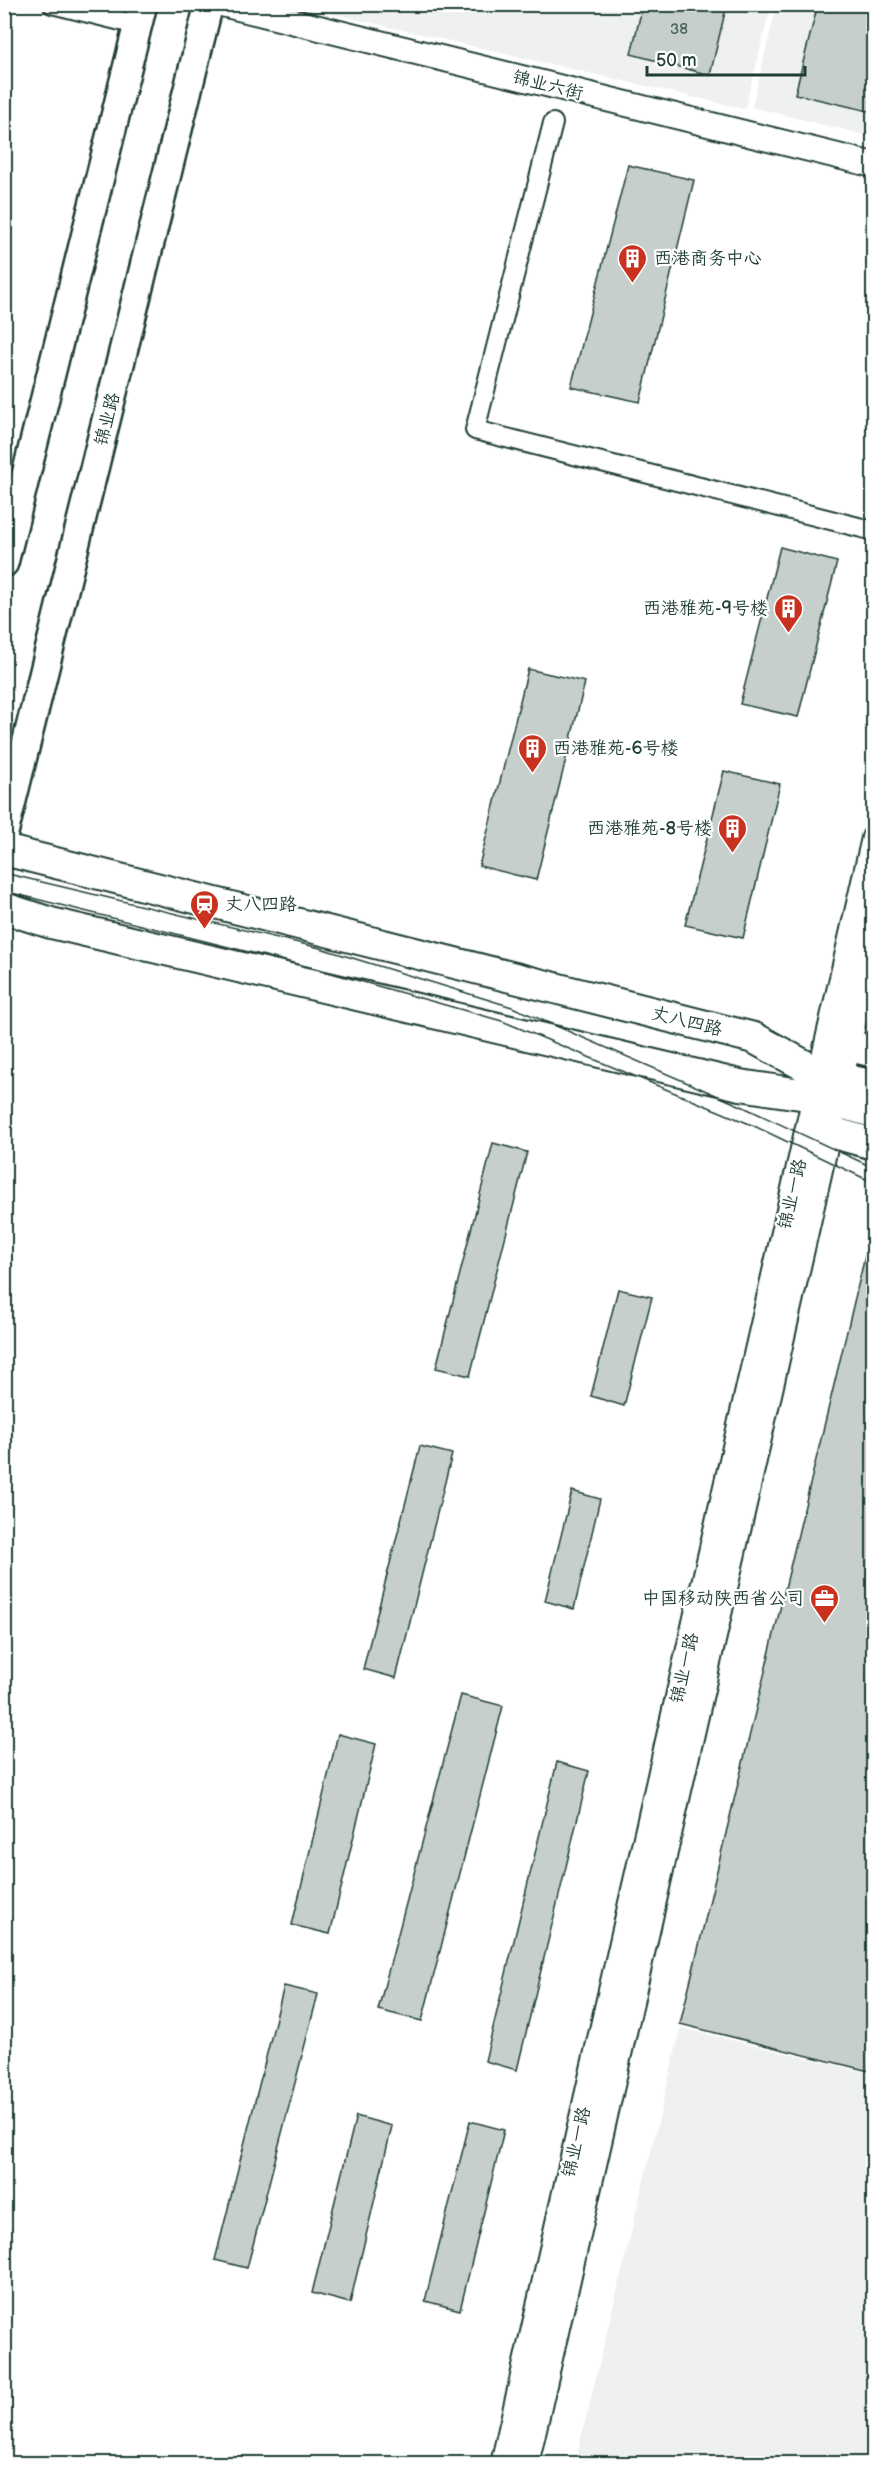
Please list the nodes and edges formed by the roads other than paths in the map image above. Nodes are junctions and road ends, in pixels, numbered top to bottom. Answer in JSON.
{"nodes":[{"id":1,"x":52,"y":4,"type":"edge"},
{"id":2,"x":209,"y":4,"type":"edge"},
{"id":3,"x":222,"y":4,"type":"edge"},
{"id":4,"x":140,"y":15,"type":"edge"},
{"id":5,"x":553,"y":123,"type":"dead end"},
{"id":6,"x":873,"y":165,"type":"edge"},
{"id":7,"x":873,"y":531,"type":"edge"},
{"id":8,"x":4,"y":563,"type":"edge"},
{"id":9,"x":4,"y":833,"type":"edge"},
{"id":10,"x":873,"y":838,"type":"edge"},
{"id":11,"x":4,"y":850,"type":"edge"},
{"id":12,"x":4,"y":908,"type":"edge"},
{"id":13,"x":873,"y":932,"type":"edge"},
{"id":14,"x":860,"y":1049,"type":"edge"},
{"id":15,"x":873,"y":1086,"type":"edge"},
{"id":16,"x":827,"y":1087,"type":"junction"},
{"id":17,"x":873,"y":1112,"type":"edge"},
{"id":18,"x":827,"y":1131,"type":"junction"},
{"id":19,"x":873,"y":1144,"type":"edge"},
{"id":20,"x":503,"y":2463,"type":"edge"},
{"id":21,"x":526,"y":2463,"type":"edge"}],
"edges":[{"from":1,"to":4,"type":"street"},
{"from":2,"to":9,"type":"main road","name":"锦业路"},
{"from":3,"to":6,"type":"street","name":"锦业六街"},
{"from":4,"to":8,"type":"main road"},
{"from":5,"to":7,"type":"street"},
{"from":10,"to":16,"type":"street","name":"锦业一路"},
{"from":11,"to":16,"type":"main road","name":"丈八四路"},
{"from":12,"to":16,"type":"main road","name":"丈八四路"},
{"from":13,"to":14,"type":"street","name":"锦业一路"},
{"from":14,"to":16,"type":"street","name":"锦业一路"},
{"from":15,"to":16,"type":"main road","name":"丈八四路"},
{"from":16,"to":17,"type":"main road","name":"丈八四路"},
{"from":16,"to":18,"type":"street","name":"锦业一路"},
{"from":16,"to":20,"type":"street","name":"锦业一路"},
{"from":18,"to":19,"type":"main road"},
{"from":18,"to":21,"type":"street","name":"锦业一路"}]}
